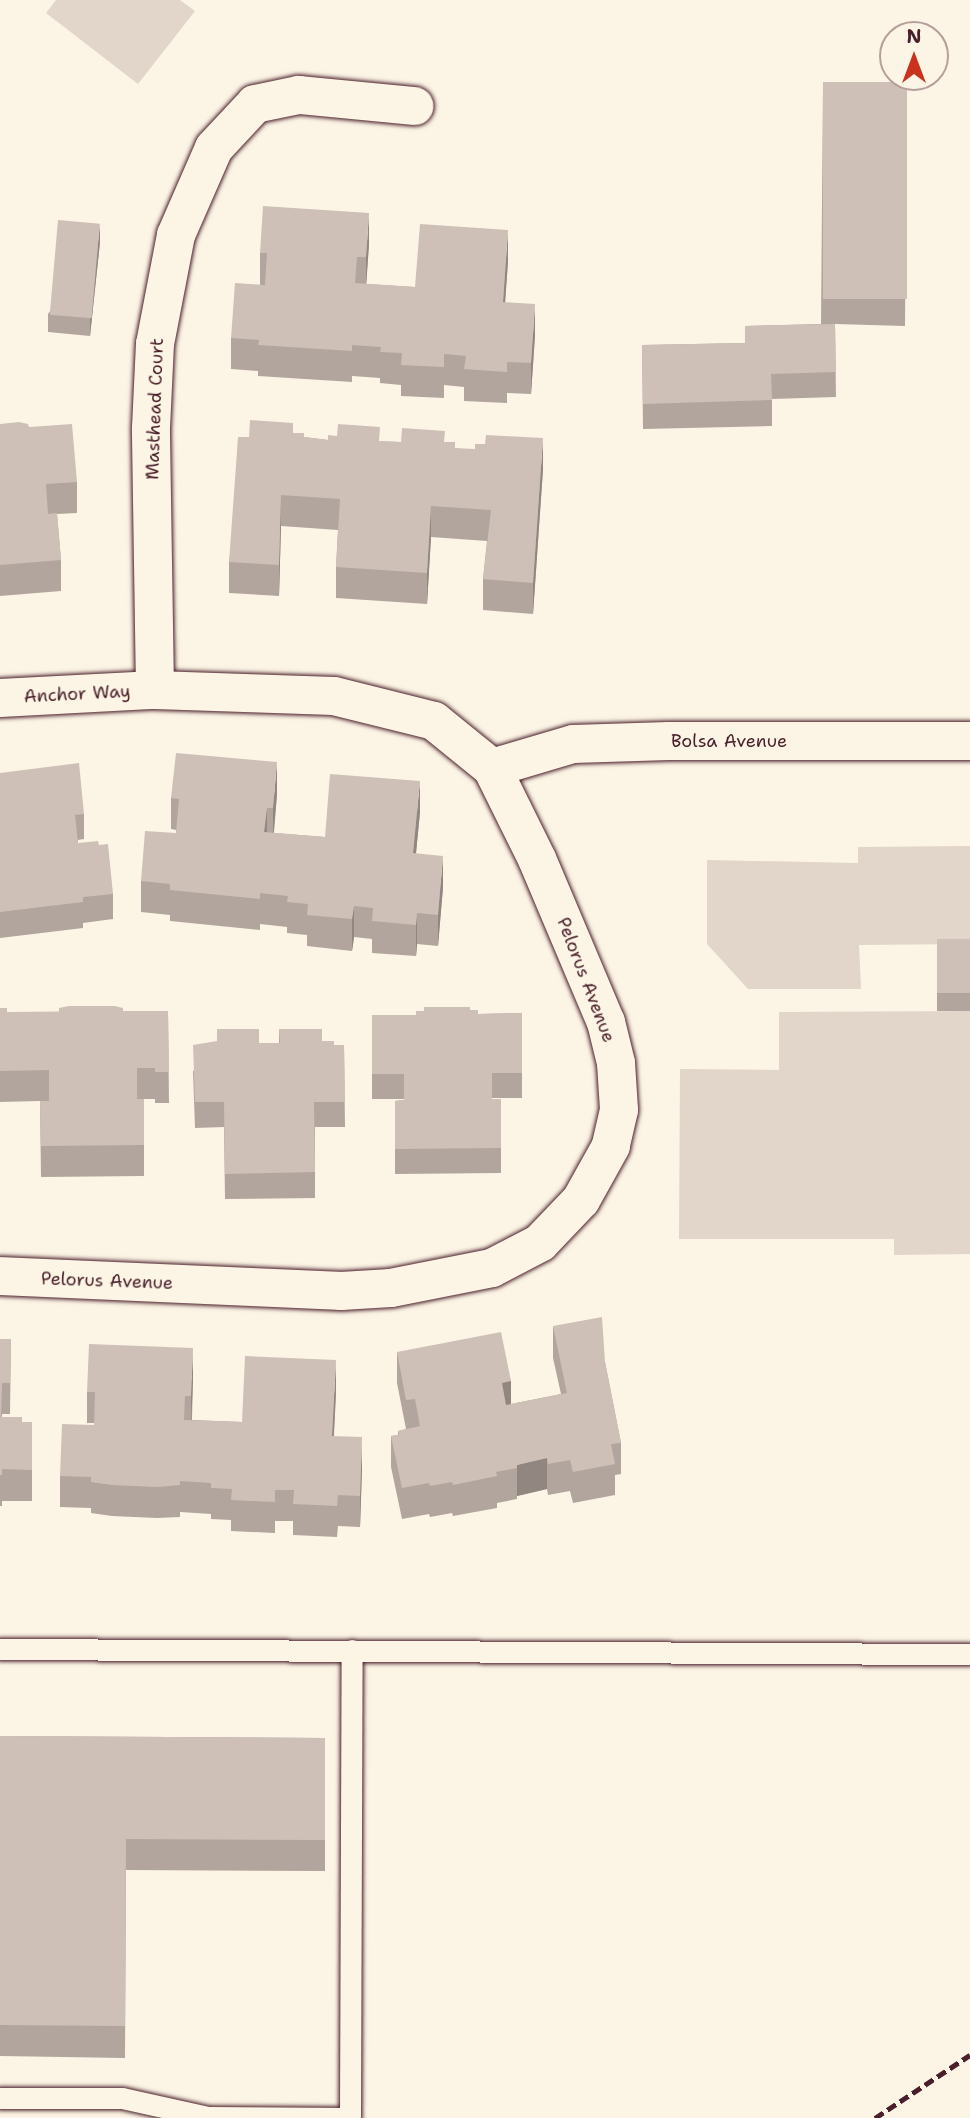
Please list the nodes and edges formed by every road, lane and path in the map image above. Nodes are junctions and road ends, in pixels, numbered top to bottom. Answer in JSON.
{"nodes":[{"id":1,"x":414,"y":106,"type":"dead end"},
{"id":2,"x":155,"y":690,"type":"junction"},
{"id":3,"x":0,"y":698,"type":"edge"},
{"id":4,"x":970,"y":741,"type":"edge"},
{"id":5,"x":492,"y":768,"type":"junction"},
{"id":6,"x":0,"y":1276,"type":"edge"},
{"id":7,"x":0,"y":1649,"type":"edge"},
{"id":8,"x":352,"y":1650,"type":"junction"},
{"id":9,"x":970,"y":1654,"type":"edge"},
{"id":10,"x":0,"y":2098,"type":"edge"}],
"edges":[{"from":1,"to":2,"type":"street","name":"Masthead Court"},
{"from":2,"to":3,"type":"street","name":"Anchor Way"},
{"from":2,"to":5,"type":"street","name":"Pelorus Avenue"},
{"from":4,"to":5,"type":"street","name":"Bolsa Avenue"},
{"from":5,"to":6,"type":"street","name":"Pelorus Avenue"},
{"from":7,"to":8,"type":"lane"},
{"from":8,"to":9,"type":"lane"},
{"from":8,"to":10,"type":"lane"}]}
